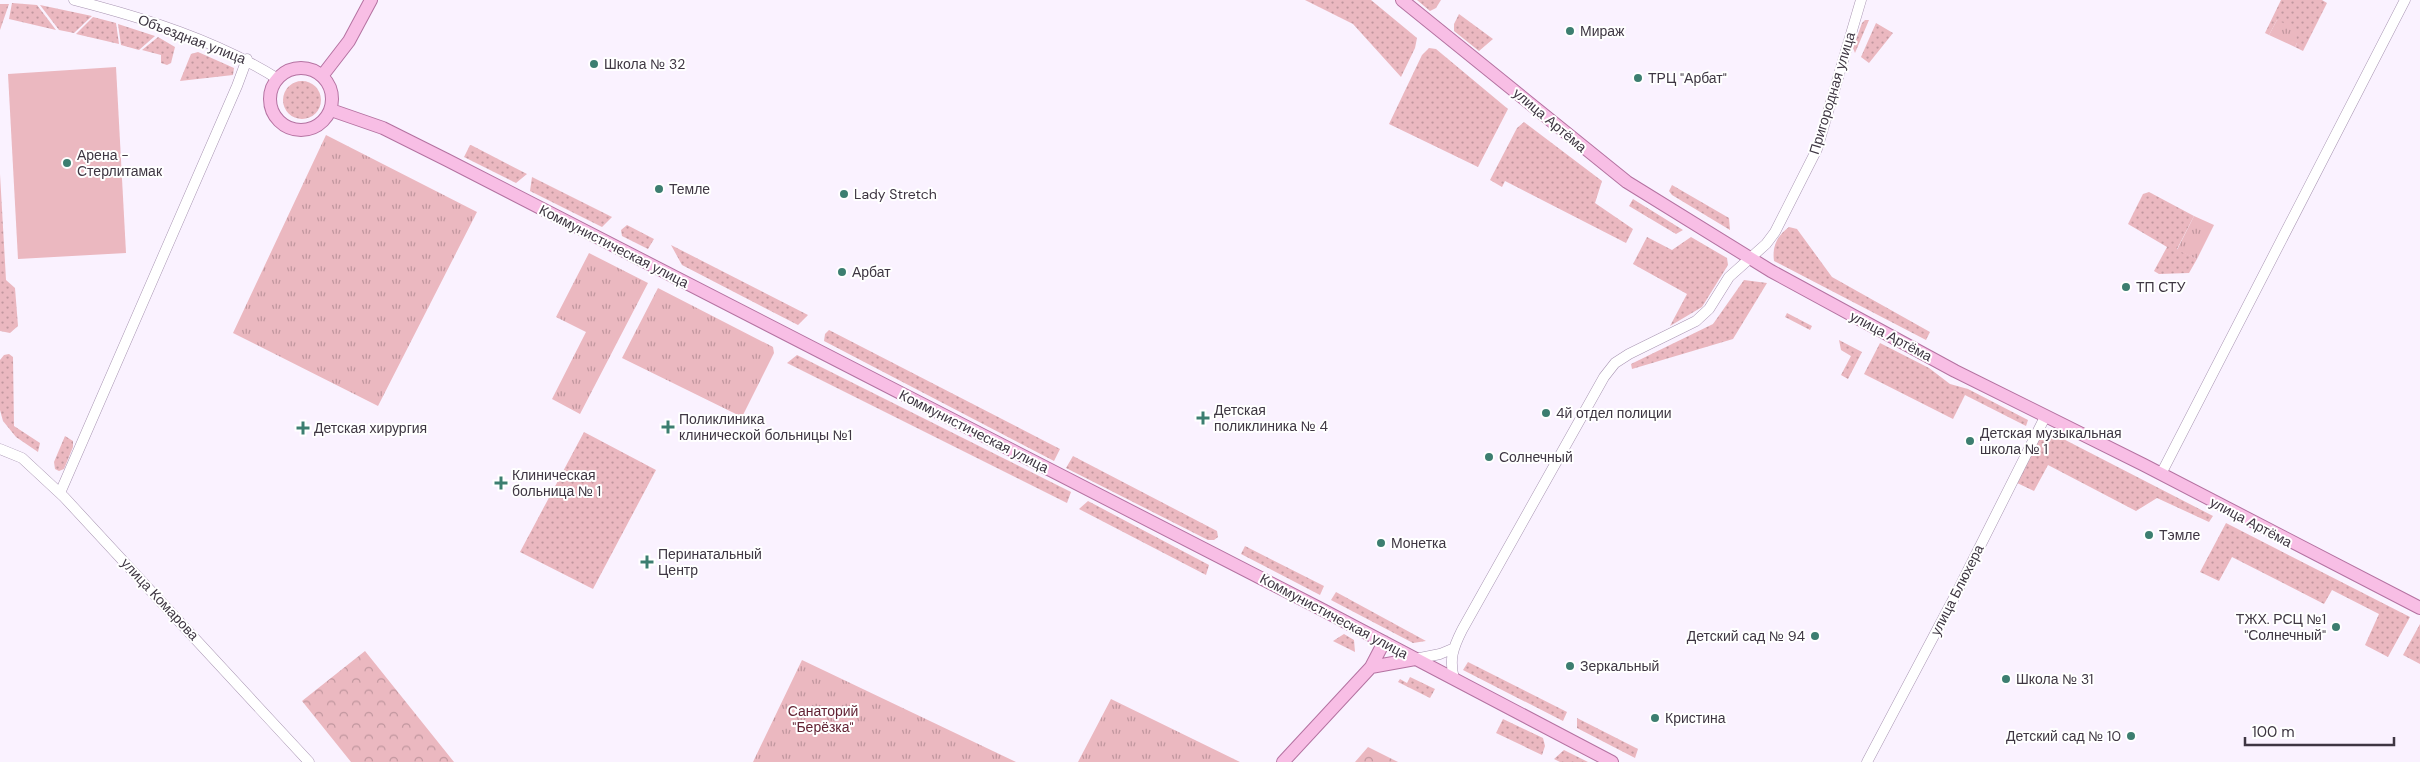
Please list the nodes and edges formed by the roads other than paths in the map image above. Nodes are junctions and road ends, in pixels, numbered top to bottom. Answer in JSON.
{"nodes":[{"id":1,"x":74,"y":0,"type":"edge"},
{"id":2,"x":371,"y":0,"type":"edge"},
{"id":3,"x":1402,"y":0,"type":"edge"},
{"id":4,"x":1861,"y":0,"type":"edge"},
{"id":5,"x":2405,"y":0,"type":"edge"},
{"id":6,"x":247,"y":59,"type":"junction"},
{"id":7,"x":322,"y":76,"type":"junction"},
{"id":8,"x":278,"y":79,"type":"junction"},
{"id":9,"x":331,"y":110,"type":"junction"},
{"id":10,"x":1749,"y":258,"type":"junction"},
{"id":11,"x":2045,"y":417,"type":"junction"},
{"id":12,"x":0,"y":449,"type":"edge"},
{"id":13,"x":2161,"y":474,"type":"junction"},
{"id":14,"x":60,"y":493,"type":"junction"},
{"id":15,"x":2420,"y":608,"type":"edge"},
{"id":16,"x":1384,"y":642,"type":"junction"},
{"id":17,"x":1452,"y":649,"type":"junction"},
{"id":18,"x":1416,"y":659,"type":"junction"},
{"id":19,"x":1371,"y":667,"type":"junction"},
{"id":20,"x":1454,"y":679,"type":"junction"},
{"id":21,"x":309,"y":762,"type":"edge"},
{"id":22,"x":1283,"y":762,"type":"edge"},
{"id":23,"x":1612,"y":762,"type":"edge"},
{"id":24,"x":1867,"y":762,"type":"edge"}],
"edges":[{"from":1,"to":6,"type":"street","name":"Объездная улица"},
{"from":2,"to":7,"type":"main road"},
{"from":3,"to":10,"type":"main road","name":"улица Артёма"},
{"from":4,"to":10,"type":"street","name":"Пригородная улица"},
{"from":5,"to":13,"type":"street"},
{"from":6,"to":8,"type":"street","name":"Объездная улица"},
{"from":6,"to":14,"type":"street"},
{"from":7,"to":8,"type":"main road"},
{"from":7,"to":9,"type":"main road"},
{"from":8,"to":9,"type":"main road"},
{"from":9,"to":16,"type":"main road","name":"Коммунистическая улица"},
{"from":10,"to":11,"type":"main road","name":"улица Артёма"},
{"from":10,"to":17,"type":"street","name":"Пригородная улица"},
{"from":11,"to":13,"type":"main road","name":"улица Артёма"},
{"from":11,"to":24,"type":"street","name":"улица Блюхера"},
{"from":12,"to":14,"type":"street","name":"улица Комарова"},
{"from":13,"to":15,"type":"main road","name":"улица Артёма"},
{"from":14,"to":21,"type":"street","name":"улица Комарова"},
{"from":16,"to":18,"type":"main road","name":"Коммунистическая улица"},
{"from":16,"to":19,"type":"main road"},
{"from":17,"to":18,"type":"street"},
{"from":17,"to":20,"type":"street"},
{"from":18,"to":19,"type":"main road"},
{"from":18,"to":20,"type":"main road","name":"Коммунистическая улица"},
{"from":19,"to":22,"type":"main road"},
{"from":20,"to":23,"type":"main road","name":"Коммунистическая улица"}]}
